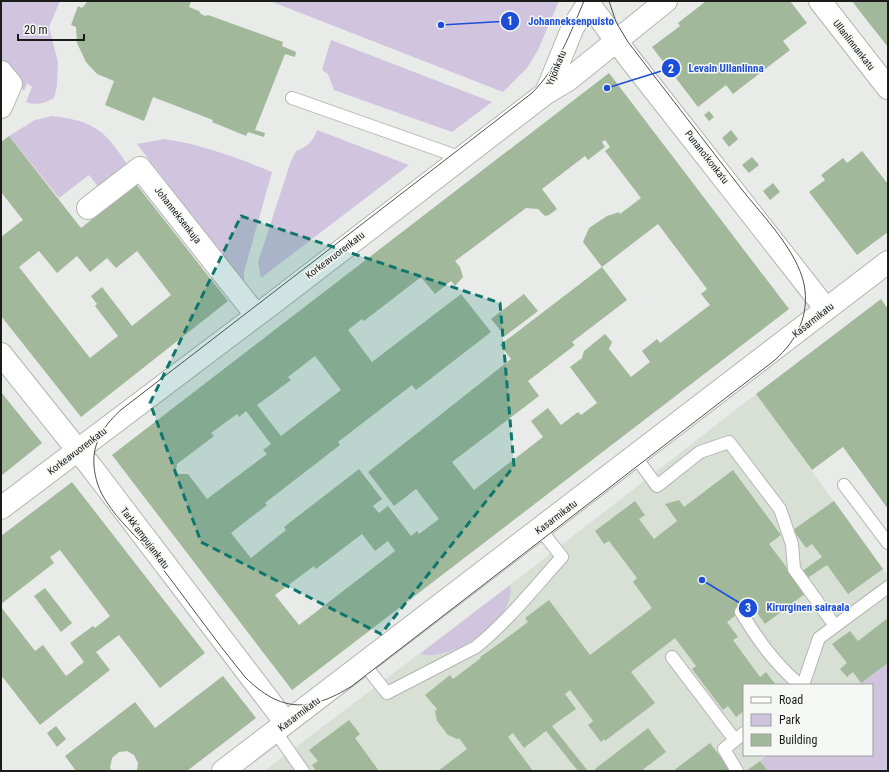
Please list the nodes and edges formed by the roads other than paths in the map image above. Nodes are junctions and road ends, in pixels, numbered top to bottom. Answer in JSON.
{"nodes":[{"id":1,"x":666,"y":1,"type":"edge"},
{"id":2,"x":820,"y":1,"type":"edge"},
{"id":3,"x":590,"y":2,"type":"edge"},
{"id":4,"x":617,"y":42,"type":"junction"},
{"id":5,"x":3,"y":74,"type":"edge"},
{"id":6,"x":888,"y":88,"type":"edge"},
{"id":7,"x":546,"y":93,"type":"junction"},
{"id":8,"x":292,"y":98,"type":"dead end"},
{"id":9,"x":1,"y":107,"type":"edge"},
{"id":10,"x":462,"y":158,"type":"junction"},
{"id":11,"x":88,"y":208,"type":"dead end"},
{"id":12,"x":887,"y":264,"type":"edge"},
{"id":13,"x":826,"y":310,"type":"junction"},
{"id":14,"x":256,"y":315,"type":"junction"},
{"id":15,"x":1,"y":354,"type":"edge"},
{"id":16,"x":78,"y":451,"type":"junction"},
{"id":17,"x":635,"y":456,"type":"junction"},
{"id":18,"x":844,"y":485,"type":"dead end"},
{"id":19,"x":1,"y":508,"type":"edge"},
{"id":20,"x":540,"y":529,"type":"junction"},
{"id":21,"x":888,"y":543,"type":"edge"},
{"id":22,"x":888,"y":587,"type":"edge"},
{"id":23,"x":740,"y":612,"type":"dead end"},
{"id":24,"x":835,"y":626,"type":"junction"},
{"id":25,"x":672,"y":656,"type":"dead end"},
{"id":26,"x":364,"y":664,"type":"junction"},
{"id":27,"x":799,"y":684,"type":"edge"},
{"id":28,"x":803,"y":684,"type":"edge"},
{"id":29,"x":281,"y":727,"type":"junction"},
{"id":30,"x":740,"y":737,"type":"edge"},
{"id":31,"x":223,"y":771,"type":"edge"},
{"id":32,"x":303,"y":771,"type":"edge"},
{"id":33,"x":737,"y":771,"type":"edge"}],
"edges":[{"from":1,"to":4,"type":"street","name":"Korkeavuorenkatu"},
{"from":2,"to":6,"type":"street","name":"Ullanlinnankatu"},
{"from":3,"to":4,"type":"street","name":"Punanotkonkatu"},
{"from":3,"to":7,"type":"street","name":"Yrjönkatu"},
{"from":4,"to":7,"type":"street","name":"Korkeavuorenkatu"},
{"from":4,"to":13,"type":"street","name":"Punanotkonkatu"},
{"from":5,"to":9,"type":"street"},
{"from":7,"to":10,"type":"street","name":"Korkeavuorenkatu"},
{"from":8,"to":10,"type":"lane"},
{"from":10,"to":14,"type":"street","name":"Korkeavuorenkatu"},
{"from":11,"to":14,"type":"street","name":"Johanneksenkuja"},
{"from":12,"to":13,"type":"street","name":"Kasarmikatu"},
{"from":13,"to":17,"type":"street","name":"Kasarmikatu"},
{"from":14,"to":16,"type":"street","name":"Korkeavuorenkatu"},
{"from":15,"to":16,"type":"street","name":"Tarkk'ampujankatu"},
{"from":16,"to":19,"type":"street","name":"Korkeavuorenkatu"},
{"from":16,"to":29,"type":"street","name":"Tarkk'ampujankatu"},
{"from":17,"to":20,"type":"street","name":"Kasarmikatu"},
{"from":17,"to":24,"type":"lane"},
{"from":18,"to":21,"type":"lane"},
{"from":20,"to":26,"type":"street","name":"Kasarmikatu"},
{"from":20,"to":26,"type":"lane"},
{"from":22,"to":24,"type":"lane"},
{"from":23,"to":27,"type":"lane"},
{"from":24,"to":28,"type":"lane"},
{"from":25,"to":30,"type":"lane"},
{"from":26,"to":29,"type":"street","name":"Kasarmikatu"},
{"from":29,"to":31,"type":"street","name":"Kasarmikatu"},
{"from":29,"to":32,"type":"lane"},
{"from":30,"to":33,"type":"lane"}]}
